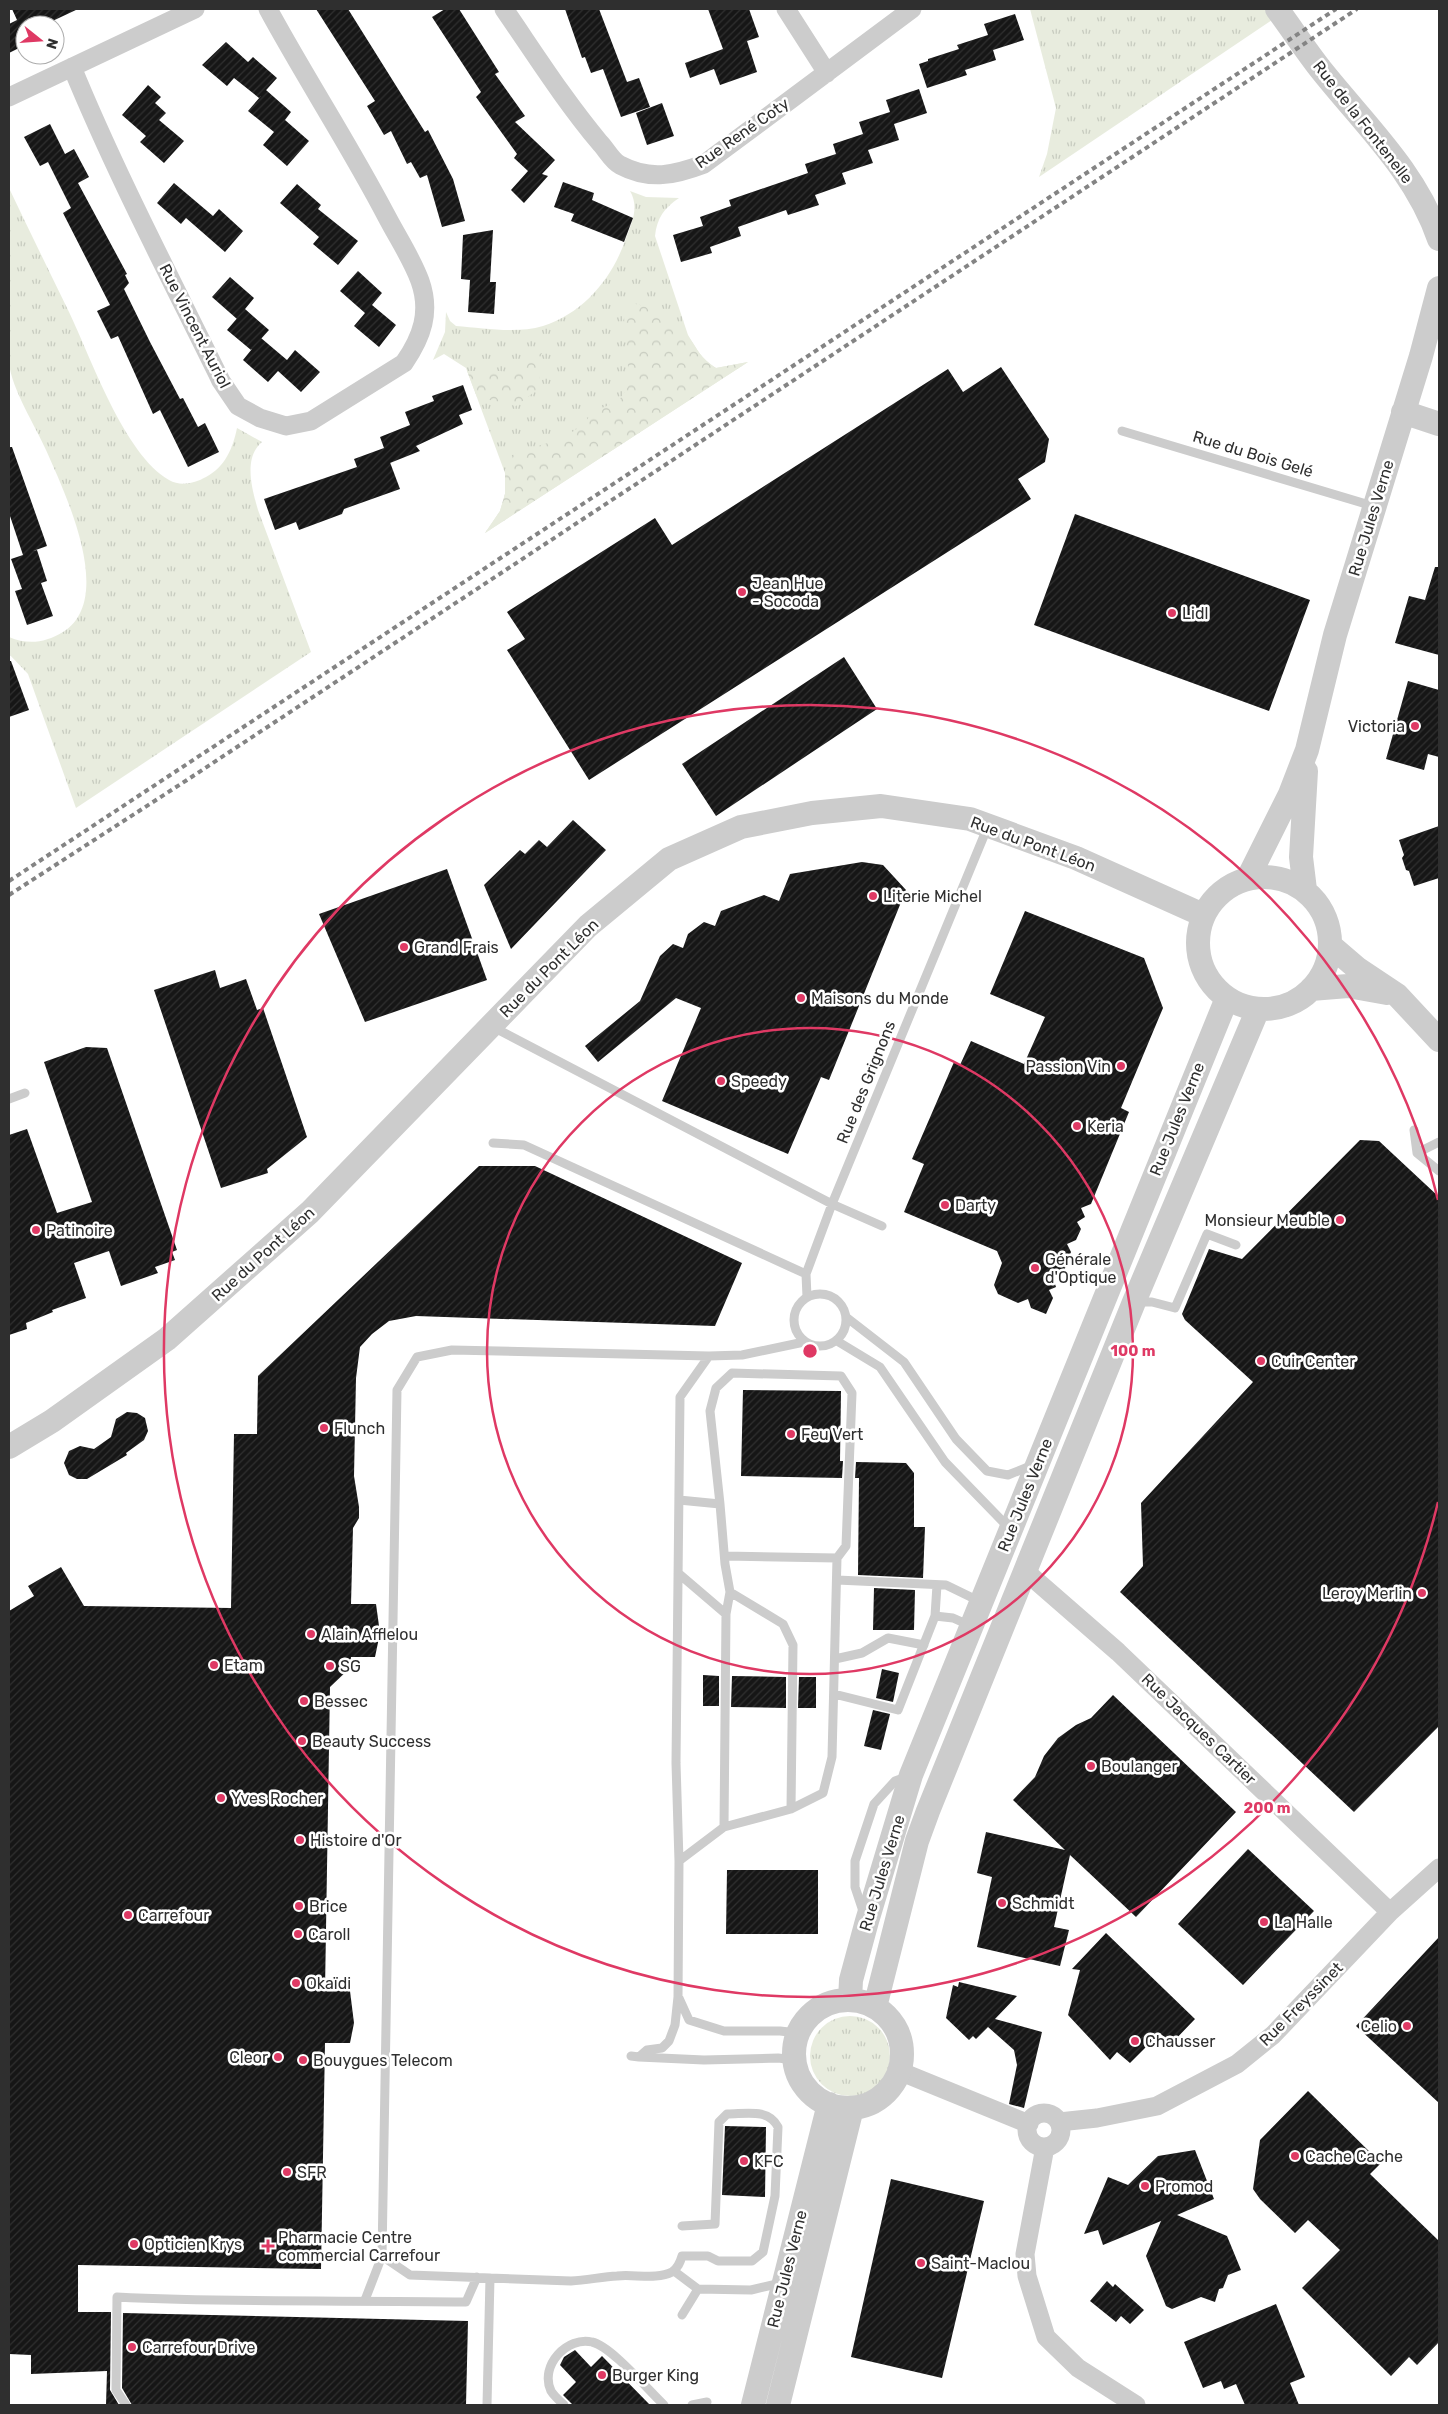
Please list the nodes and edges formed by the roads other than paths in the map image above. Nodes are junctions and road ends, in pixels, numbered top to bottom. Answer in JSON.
{"nodes":[{"id":1,"x":195,"y":9,"type":"edge"},
{"id":2,"x":268,"y":9,"type":"edge"},
{"id":3,"x":504,"y":9,"type":"edge"},
{"id":4,"x":786,"y":9,"type":"edge"},
{"id":5,"x":912,"y":9,"type":"edge"},
{"id":6,"x":1277,"y":9,"type":"edge"},
{"id":7,"x":72,"y":67,"type":"junction"},
{"id":8,"x":827,"y":73,"type":"junction"},
{"id":9,"x":9,"y":97,"type":"edge"},
{"id":10,"x":1434,"y":210,"type":"edge"},
{"id":11,"x":1439,"y":239,"type":"edge"},
{"id":12,"x":1439,"y":288,"type":"edge"},
{"id":13,"x":1403,"y":412,"type":"junction"},
{"id":14,"x":1439,"y":424,"type":"edge"},
{"id":15,"x":1122,"y":431,"type":"dead end"},
{"id":16,"x":1375,"y":507,"type":"junction"},
{"id":17,"x":1307,"y":750,"type":"junction"},
{"id":18,"x":988,"y":826,"type":"junction"},
{"id":19,"x":1248,"y":878,"type":"junction"},
{"id":20,"x":1305,"y":890,"type":"junction"},
{"id":21,"x":1203,"y":915,"type":"junction"},
{"id":22,"x":1330,"y":944,"type":"junction"},
{"id":23,"x":1311,"y":989,"type":"junction"},
{"id":24,"x":1396,"y":995,"type":"junction"},
{"id":25,"x":1226,"y":998,"type":"junction"},
{"id":26,"x":1258,"y":1009,"type":"junction"},
{"id":27,"x":491,"y":1026,"type":"junction"},
{"id":28,"x":1439,"y":1040,"type":"edge"},
{"id":29,"x":25,"y":1093,"type":"dead end"},
{"id":30,"x":9,"y":1099,"type":"edge"},
{"id":31,"x":1414,"y":1130,"type":"dead end"},
{"id":32,"x":1439,"y":1142,"type":"edge"},
{"id":33,"x":494,"y":1143,"type":"dead end"},
{"id":34,"x":1417,"y":1153,"type":"junction"},
{"id":35,"x":1439,"y":1171,"type":"edge"},
{"id":36,"x":832,"y":1204,"type":"junction"},
{"id":37,"x":882,"y":1226,"type":"dead end"},
{"id":38,"x":1236,"y":1245,"type":"dead end"},
{"id":39,"x":806,"y":1274,"type":"junction"},
{"id":40,"x":807,"y":1297,"type":"junction"},
{"id":41,"x":1134,"y":1302,"type":"junction"},
{"id":42,"x":846,"y":1317,"type":"junction"},
{"id":43,"x":837,"y":1341,"type":"junction"},
{"id":44,"x":804,"y":1342,"type":"junction"},
{"id":45,"x":709,"y":1356,"type":"junction"},
{"id":46,"x":9,"y":1447,"type":"edge"},
{"id":47,"x":1038,"y":1464,"type":"junction"},
{"id":48,"x":679,"y":1500,"type":"junction"},
{"id":49,"x":720,"y":1504,"type":"junction"},
{"id":50,"x":1011,"y":1530,"type":"junction"},
{"id":51,"x":725,"y":1556,"type":"junction"},
{"id":52,"x":837,"y":1558,"type":"junction"},
{"id":53,"x":1025,"y":1571,"type":"junction"},
{"id":54,"x":678,"y":1573,"type":"junction"},
{"id":55,"x":837,"y":1580,"type":"junction"},
{"id":56,"x":937,"y":1585,"type":"junction"},
{"id":57,"x":730,"y":1592,"type":"junction"},
{"id":58,"x":981,"y":1602,"type":"junction"},
{"id":59,"x":726,"y":1614,"type":"junction"},
{"id":60,"x":935,"y":1616,"type":"junction"},
{"id":61,"x":972,"y":1626,"type":"junction"},
{"id":62,"x":924,"y":1645,"type":"junction"},
{"id":63,"x":835,"y":1659,"type":"junction"},
{"id":64,"x":834,"y":1694,"type":"junction"},
{"id":65,"x":791,"y":1809,"type":"junction"},
{"id":66,"x":724,"y":1827,"type":"junction"},
{"id":67,"x":679,"y":1861,"type":"junction"},
{"id":68,"x":1439,"y":1868,"type":"edge"},
{"id":69,"x":1390,"y":1912,"type":"junction"},
{"id":70,"x":678,"y":1997,"type":"junction"},
{"id":71,"x":850,"y":2000,"type":"junction"},
{"id":72,"x":875,"y":2007,"type":"junction"},
{"id":73,"x":798,"y":2034,"type":"junction"},
{"id":74,"x":795,"y":2060,"type":"junction"},
{"id":75,"x":899,"y":2071,"type":"junction"},
{"id":76,"x":829,"y":2104,"type":"junction"},
{"id":77,"x":852,"y":2108,"type":"junction"},
{"id":78,"x":1059,"y":2122,"type":"junction"},
{"id":79,"x":1029,"y":2124,"type":"junction"},
{"id":80,"x":1045,"y":2147,"type":"junction"},
{"id":81,"x":682,"y":2226,"type":"dead end"},
{"id":82,"x":382,"y":2256,"type":"junction"},
{"id":83,"x":674,"y":2270,"type":"junction"},
{"id":84,"x":477,"y":2276,"type":"junction"},
{"id":85,"x":490,"y":2278,"type":"junction"},
{"id":86,"x":784,"y":2282,"type":"junction"},
{"id":87,"x":698,"y":2289,"type":"junction"},
{"id":88,"x":365,"y":2300,"type":"junction"},
{"id":89,"x":682,"y":2315,"type":"dead end"},
{"id":90,"x":707,"y":2402,"type":"dead end"},
{"id":91,"x":486,"y":2403,"type":"edge"},
{"id":92,"x":126,"y":2405,"type":"edge"},
{"id":93,"x":564,"y":2405,"type":"edge"},
{"id":94,"x":664,"y":2405,"type":"edge"},
{"id":95,"x":692,"y":2405,"type":"edge"},
{"id":96,"x":753,"y":2405,"type":"edge"},
{"id":97,"x":778,"y":2405,"type":"edge"},
{"id":98,"x":1136,"y":2405,"type":"edge"}],
"edges":[{"from":1,"to":7,"type":"street"},
{"from":2,"to":7,"type":"street","name":"Rue Vincent Auriol"},
{"from":3,"to":8,"type":"street","name":"Rue René Coty"},
{"from":4,"to":8,"type":"street"},
{"from":5,"to":8,"type":"street","name":"Rue René Coty"},
{"from":6,"to":10,"type":"street","name":"Rue de la Fontenelle"},
{"from":7,"to":9,"type":"street"},
{"from":10,"to":11,"type":"street","name":"Rue de la Fontenelle"},
{"from":12,"to":13,"type":"street","name":"Rue Jules Verne"},
{"from":13,"to":14,"type":"street"},
{"from":13,"to":16,"type":"street","name":"Rue Jules Verne"},
{"from":15,"to":16,"type":"lane","name":"Rue du Bois Gelé"},
{"from":16,"to":17,"type":"street","name":"Rue Jules Verne"},
{"from":17,"to":19,"type":"street","name":"Rue Jules Verne"},
{"from":17,"to":20,"type":"street","name":"Rue Jules Verne"},
{"from":18,"to":21,"type":"street","name":"Rue du Pont Léon"},
{"from":18,"to":27,"type":"street","name":"Rue du Pont Léon"},
{"from":18,"to":36,"type":"lane","name":"Rue des Grignons"},
{"from":19,"to":20,"type":"street"},
{"from":19,"to":21,"type":"street"},
{"from":20,"to":22,"type":"street"},
{"from":21,"to":25,"type":"street"},
{"from":22,"to":23,"type":"street"},
{"from":22,"to":24,"type":"street"},
{"from":23,"to":24,"type":"street"},
{"from":23,"to":26,"type":"street"},
{"from":24,"to":28,"type":"street"},
{"from":25,"to":26,"type":"street"},
{"from":25,"to":47,"type":"street","name":"Rue Jules Verne"},
{"from":26,"to":41,"type":"street","name":"Rue Jules Verne"},
{"from":27,"to":36,"type":"lane"},
{"from":27,"to":46,"type":"street","name":"Rue du Pont Léon"},
{"from":29,"to":30,"type":"lane"},
{"from":31,"to":34,"type":"lane"},
{"from":32,"to":34,"type":"lane"},
{"from":33,"to":39,"type":"lane"},
{"from":34,"to":35,"type":"lane"},
{"from":36,"to":37,"type":"lane"},
{"from":36,"to":39,"type":"lane","name":"Rue des Grignons"},
{"from":38,"to":41,"type":"lane"},
{"from":39,"to":40,"type":"lane","name":"Rue des Grignons"},
{"from":40,"to":42,"type":"lane"},
{"from":40,"to":44,"type":"lane"},
{"from":41,"to":53,"type":"street","name":"Rue Jules Verne"},
{"from":42,"to":43,"type":"lane"},
{"from":42,"to":47,"type":"lane"},
{"from":43,"to":44,"type":"lane"},
{"from":43,"to":50,"type":"lane"},
{"from":44,"to":45,"type":"lane"},
{"from":45,"to":48,"type":"lane"},
{"from":45,"to":82,"type":"lane"},
{"from":47,"to":50,"type":"street","name":"Rue Jules Verne"},
{"from":48,"to":49,"type":"lane"},
{"from":48,"to":54,"type":"lane"},
{"from":49,"to":51,"type":"lane"},
{"from":49,"to":52,"type":"lane"},
{"from":50,"to":58,"type":"street","name":"Rue Jules Verne"},
{"from":51,"to":52,"type":"lane"},
{"from":51,"to":57,"type":"lane"},
{"from":52,"to":55,"type":"lane"},
{"from":53,"to":69,"type":"street","name":"Rue Jacques Cartier"},
{"from":53,"to":72,"type":"street","name":"Rue Jules Verne"},
{"from":54,"to":59,"type":"lane"},
{"from":54,"to":67,"type":"lane"},
{"from":55,"to":56,"type":"lane"},
{"from":55,"to":63,"type":"lane"},
{"from":56,"to":58,"type":"lane"},
{"from":56,"to":60,"type":"lane"},
{"from":57,"to":59,"type":"lane"},
{"from":57,"to":65,"type":"lane"},
{"from":58,"to":61,"type":"street","name":"Rue Jules Verne"},
{"from":59,"to":66,"type":"lane"},
{"from":60,"to":61,"type":"lane"},
{"from":60,"to":62,"type":"lane"},
{"from":61,"to":71,"type":"street","name":"Rue Jules Verne"},
{"from":62,"to":63,"type":"lane"},
{"from":62,"to":64,"type":"lane"},
{"from":63,"to":64,"type":"lane"},
{"from":64,"to":65,"type":"lane"},
{"from":65,"to":66,"type":"lane"},
{"from":66,"to":67,"type":"lane"},
{"from":67,"to":70,"type":"lane"},
{"from":68,"to":69,"type":"street","name":"Rue Freyssinet"},
{"from":69,"to":78,"type":"street","name":"Rue Freyssinet"},
{"from":70,"to":73,"type":"lane"},
{"from":70,"to":74,"type":"lane"},
{"from":71,"to":72,"type":"street"},
{"from":71,"to":73,"type":"street"},
{"from":72,"to":75,"type":"street"},
{"from":73,"to":74,"type":"street"},
{"from":74,"to":76,"type":"street"},
{"from":75,"to":77,"type":"street"},
{"from":75,"to":79,"type":"street"},
{"from":76,"to":77,"type":"street"},
{"from":76,"to":86,"type":"street","name":"Rue Jules Verne"},
{"from":77,"to":97,"type":"street","name":"Rue Jules Verne"},
{"from":78,"to":79,"type":"street"},
{"from":78,"to":80,"type":"street"},
{"from":79,"to":80,"type":"street"},
{"from":80,"to":98,"type":"street"},
{"from":81,"to":83,"type":"lane"},
{"from":82,"to":84,"type":"lane"},
{"from":82,"to":88,"type":"lane"},
{"from":83,"to":85,"type":"lane"},
{"from":83,"to":87,"type":"lane"},
{"from":84,"to":85,"type":"lane"},
{"from":84,"to":88,"type":"lane"},
{"from":85,"to":91,"type":"lane"},
{"from":86,"to":87,"type":"lane"},
{"from":86,"to":96,"type":"street","name":"Rue Jules Verne"},
{"from":87,"to":89,"type":"lane"},
{"from":88,"to":92,"type":"lane"},
{"from":90,"to":95,"type":"lane"},
{"from":93,"to":94,"type":"lane"}]}
